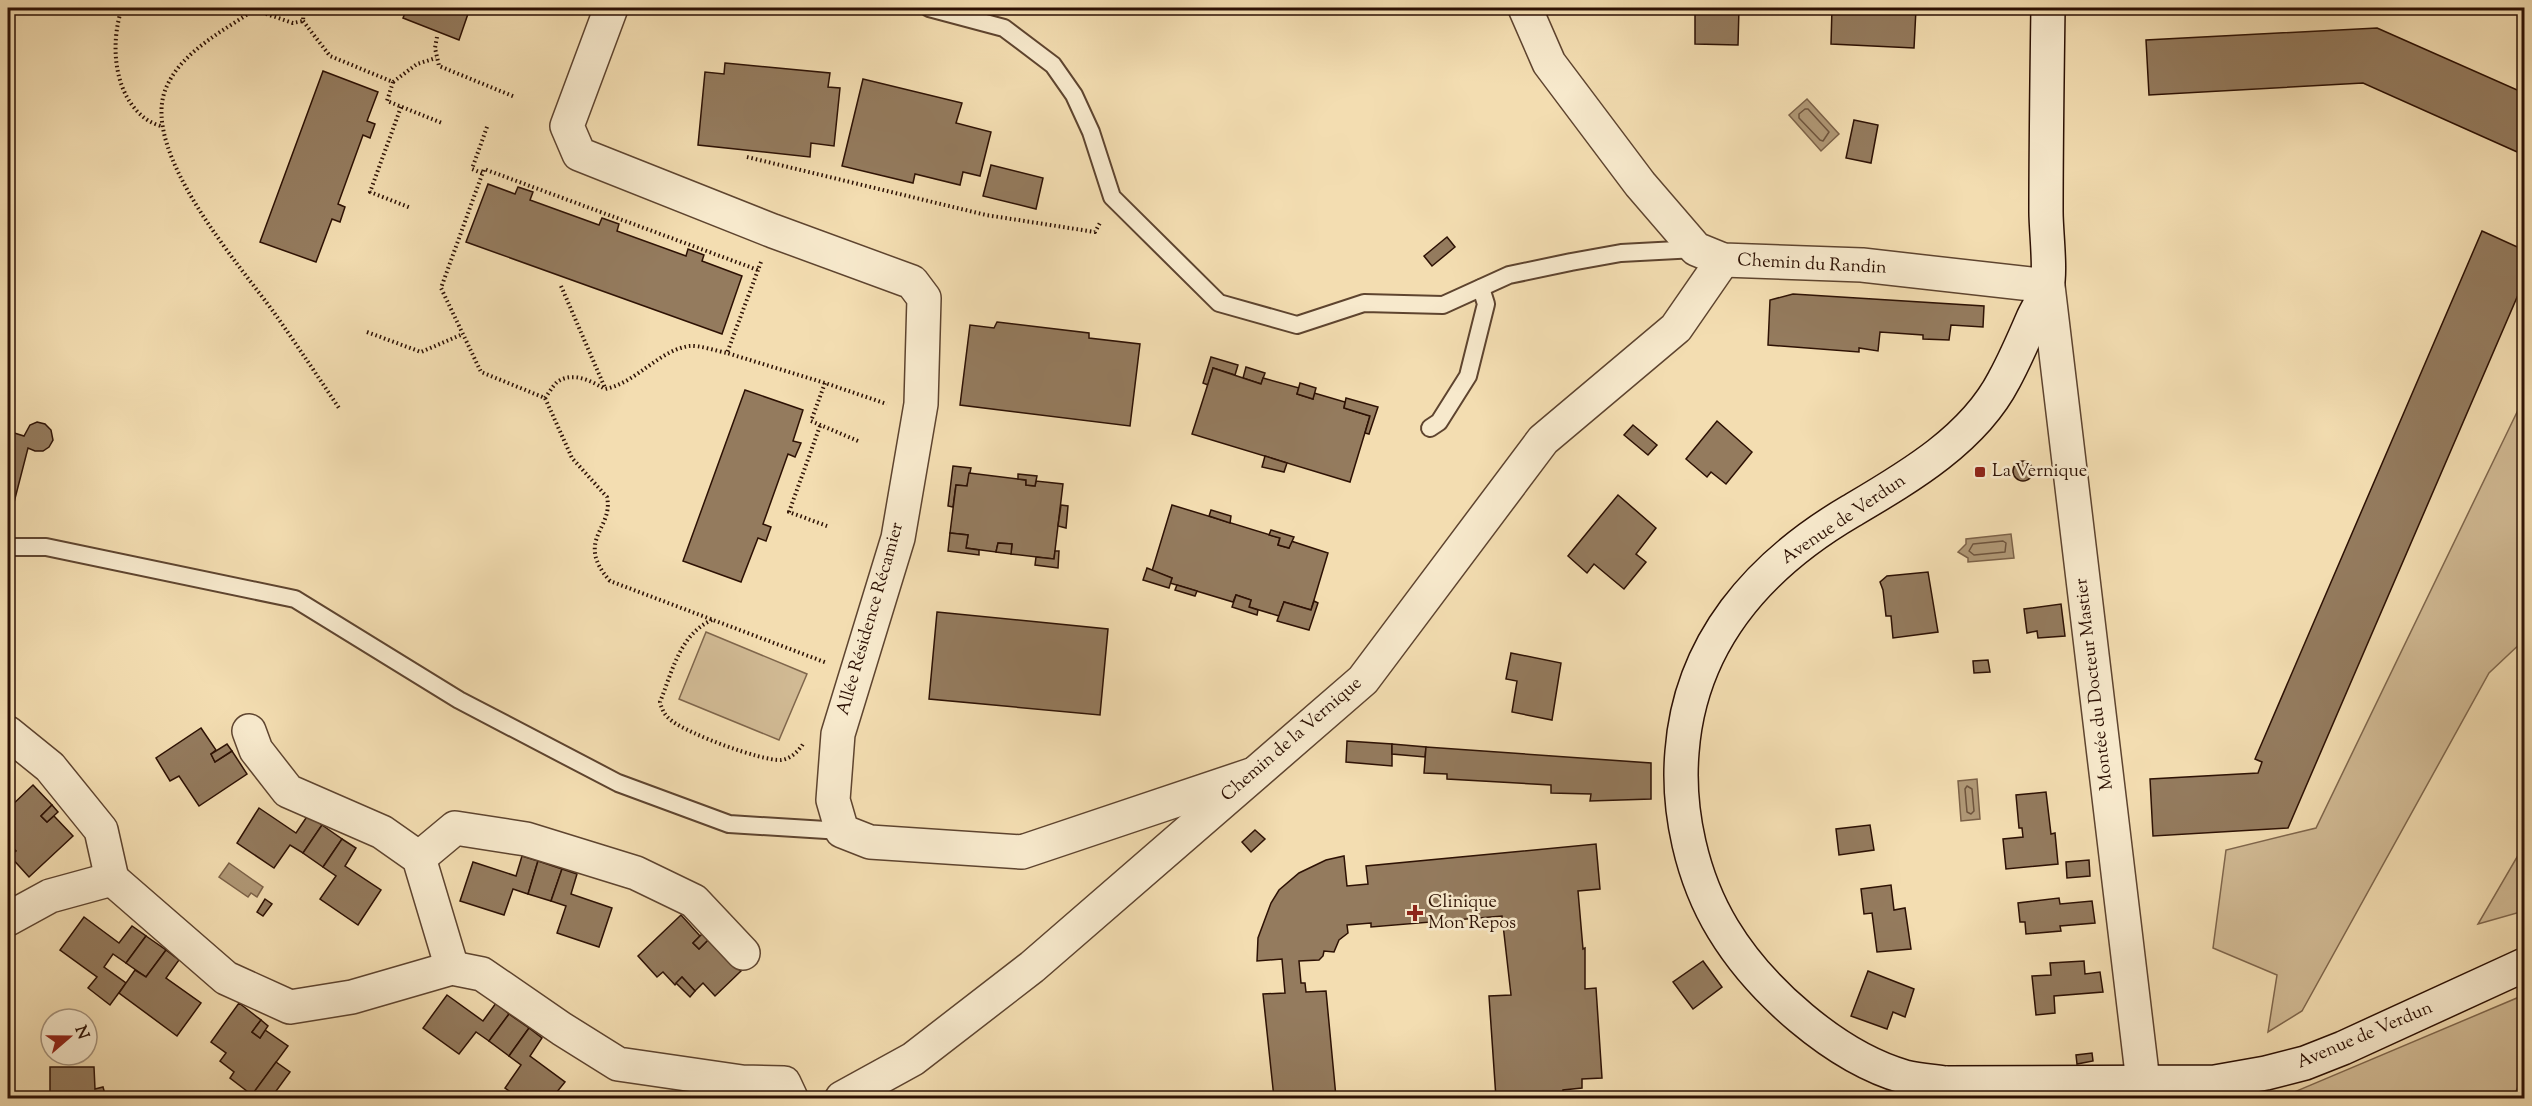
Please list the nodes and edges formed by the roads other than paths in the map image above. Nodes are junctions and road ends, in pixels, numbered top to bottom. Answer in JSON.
{"nodes":[{"id":1,"x":611,"y":8,"type":"edge"},
{"id":2,"x":929,"y":8,"type":"edge"},
{"id":3,"x":1525,"y":8,"type":"edge"},
{"id":4,"x":2048,"y":8,"type":"edge"},
{"id":5,"x":1710,"y":255,"type":"junction"},
{"id":6,"x":2048,"y":286,"type":"junction"},
{"id":7,"x":1481,"y":288,"type":"junction"},
{"id":8,"x":1430,"y":428,"type":"dead end"},
{"id":9,"x":8,"y":547,"type":"edge"},
{"id":10,"x":249,"y":731,"type":"dead end"},
{"id":11,"x":8,"y":733,"type":"edge"},
{"id":12,"x":1254,"y":774,"type":"junction"},
{"id":13,"x":842,"y":831,"type":"junction"},
{"id":14,"x":419,"y":858,"type":"junction"},
{"id":15,"x":112,"y":879,"type":"junction"},
{"id":16,"x":8,"y":918,"type":"edge"},
{"id":17,"x":743,"y":953,"type":"dead end"},
{"id":18,"x":2524,"y":965,"type":"edge"},
{"id":19,"x":452,"y":968,"type":"junction"},
{"id":20,"x":2141,"y":1090,"type":"edge"},
{"id":21,"x":791,"y":1098,"type":"edge"},
{"id":22,"x":842,"y":1098,"type":"edge"}],
"edges":[{"from":1,"to":13,"type":"street","name":"Allée Résidence Récamier"},
{"from":2,"to":7,"type":"lane"},
{"from":3,"to":5,"type":"street"},
{"from":4,"to":6,"type":"street","name":"Montée du Docteur Mastier"},
{"from":5,"to":6,"type":"street","name":"Chemin du Randin"},
{"from":5,"to":7,"type":"lane"},
{"from":5,"to":12,"type":"street","name":"Chemin de la Vernique"},
{"from":6,"to":20,"type":"street","name":"Montée du Docteur Mastier"},
{"from":6,"to":20,"type":"street","name":"Avenue de Verdun"},
{"from":7,"to":8,"type":"lane"},
{"from":9,"to":13,"type":"lane"},
{"from":10,"to":14,"type":"street"},
{"from":11,"to":15,"type":"street"},
{"from":12,"to":13,"type":"street"},
{"from":12,"to":22,"type":"street","name":"Chemin de la Vernique"},
{"from":14,"to":17,"type":"street"},
{"from":14,"to":19,"type":"street"},
{"from":15,"to":16,"type":"street"},
{"from":15,"to":19,"type":"street"},
{"from":18,"to":20,"type":"street","name":"Avenue de Verdun"},
{"from":19,"to":21,"type":"street"}]}
